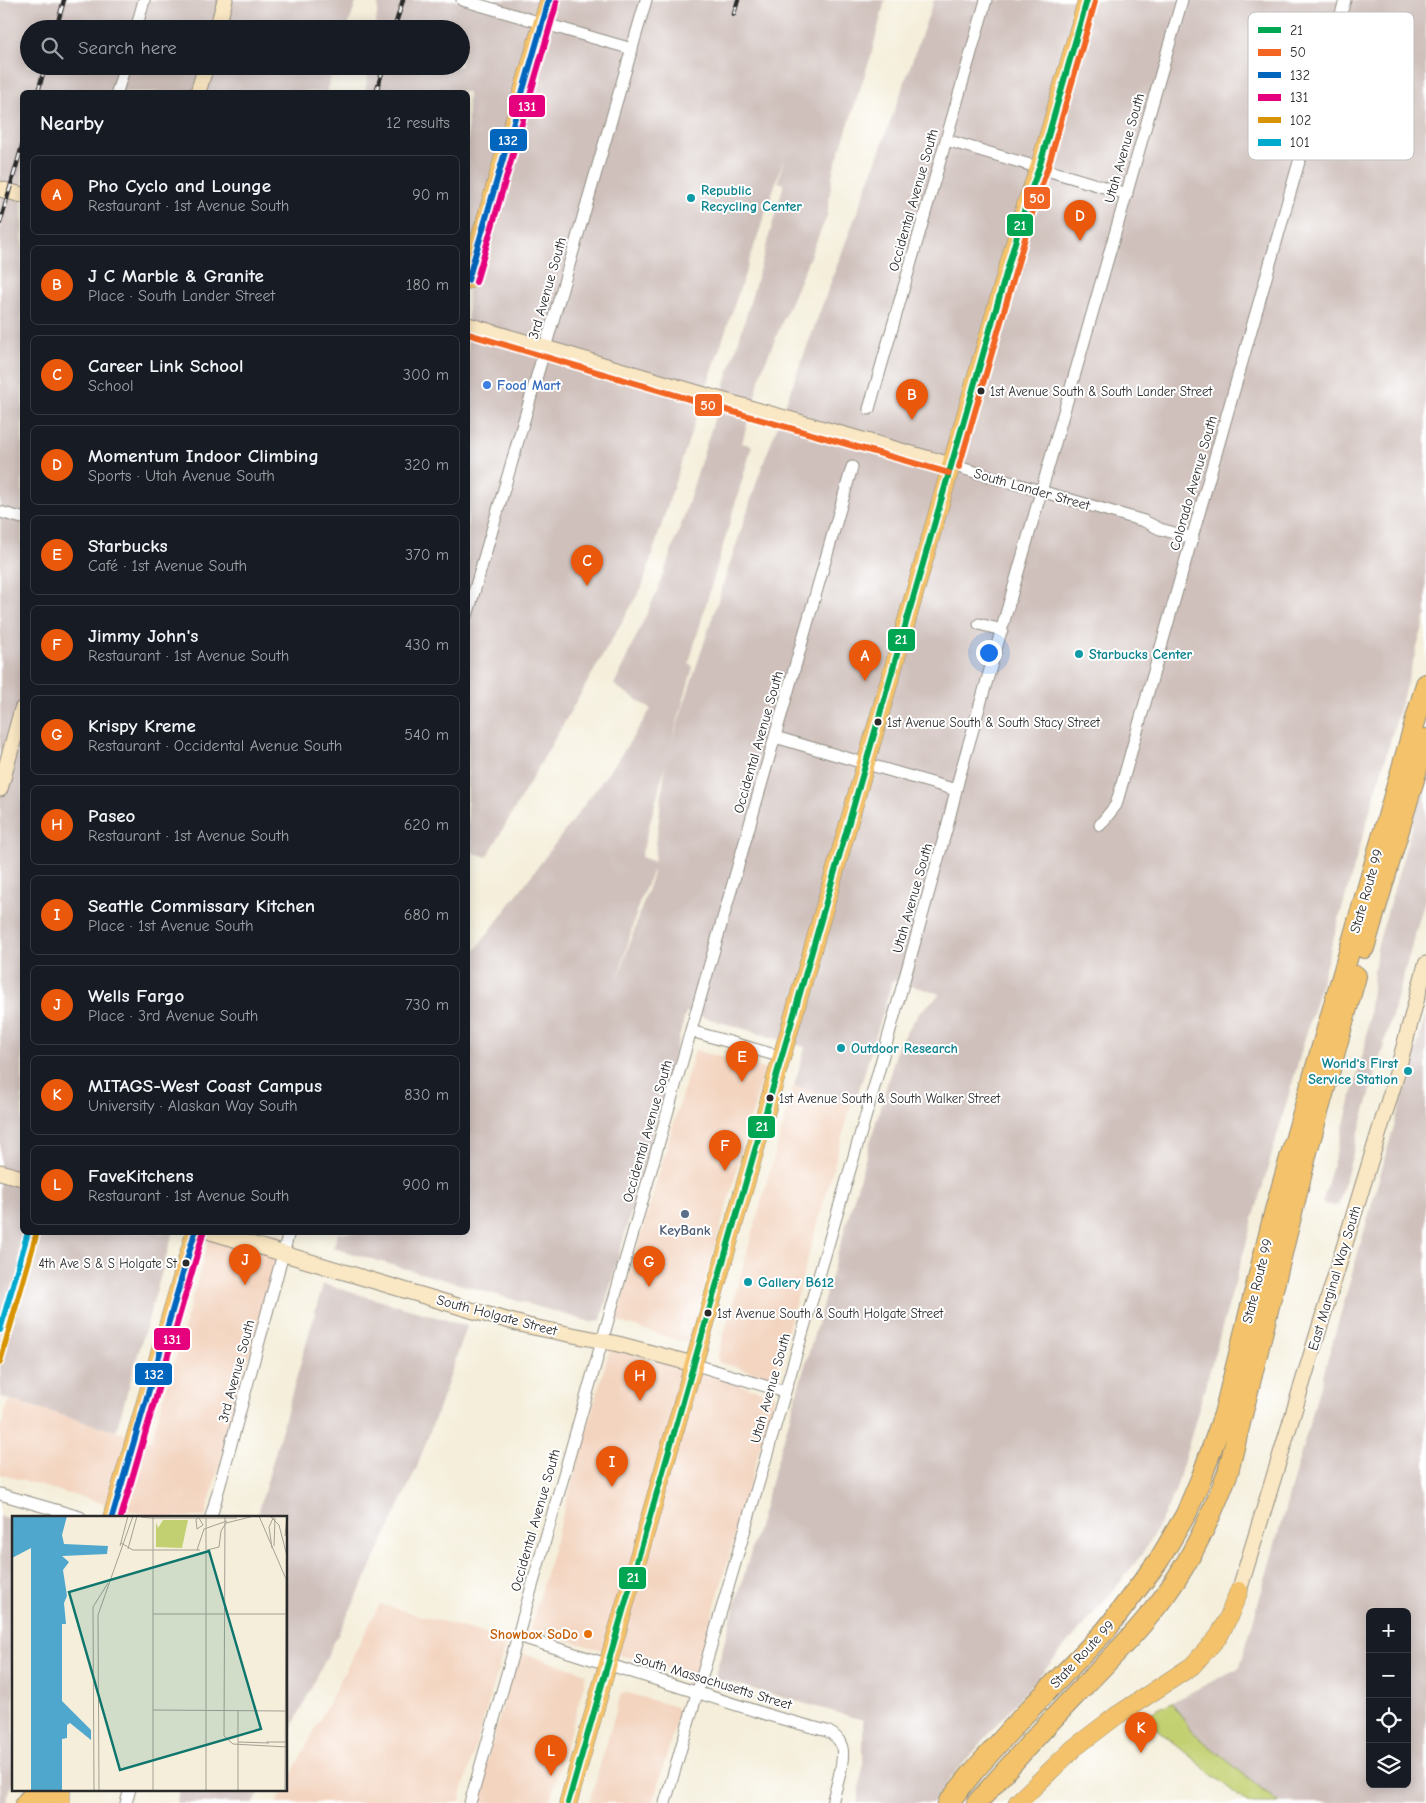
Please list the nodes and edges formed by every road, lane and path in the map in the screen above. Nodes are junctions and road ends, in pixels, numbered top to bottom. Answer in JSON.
{"nodes":[{"id":1,"x":144,"y":0,"type":"edge"},
{"id":2,"x":226,"y":0,"type":"edge"},
{"id":3,"x":462,"y":0,"type":"edge"},
{"id":4,"x":549,"y":0,"type":"edge"},
{"id":5,"x":646,"y":0,"type":"edge"},
{"id":6,"x":986,"y":0,"type":"edge"},
{"id":7,"x":1086,"y":0,"type":"edge"},
{"id":8,"x":1182,"y":0,"type":"edge"},
{"id":9,"x":138,"y":20,"type":"edge"},
{"id":10,"x":220,"y":20,"type":"edge"},
{"id":11,"x":543,"y":23,"type":"junction"},
{"id":12,"x":632,"y":49,"type":"junction"},
{"id":13,"x":122,"y":75,"type":"edge"},
{"id":14,"x":203,"y":75,"type":"edge"},
{"id":15,"x":118,"y":90,"type":"edge"},
{"id":16,"x":199,"y":90,"type":"edge"},
{"id":17,"x":946,"y":140,"type":"junction"},
{"id":18,"x":1300,"y":160,"type":"edge"},
{"id":19,"x":1039,"y":168,"type":"junction"},
{"id":20,"x":0,"y":189,"type":"edge"},
{"id":21,"x":20,"y":194,"type":"edge"},
{"id":22,"x":1127,"y":194,"type":"junction"},
{"id":23,"x":470,"y":273,"type":"edge"},
{"id":24,"x":470,"y":326,"type":"edge"},
{"id":25,"x":545,"y":348,"type":"junction"},
{"id":26,"x":869,"y":409,"type":"dead end"},
{"id":27,"x":951,"y":465,"type":"junction"},
{"id":28,"x":852,"y":467,"type":"dead end"},
{"id":29,"x":1042,"y":492,"type":"junction"},
{"id":30,"x":0,"y":512,"type":"edge"},
{"id":31,"x":20,"y":517,"type":"edge"},
{"id":32,"x":1193,"y":538,"type":"junction"},
{"id":33,"x":470,"y":607,"type":"edge"},
{"id":34,"x":979,"y":624,"type":"dead end"},
{"id":35,"x":1002,"y":630,"type":"junction"},
{"id":36,"x":1426,"y":684,"type":"edge"},
{"id":37,"x":20,"y":716,"type":"edge"},
{"id":38,"x":775,"y":737,"type":"junction"},
{"id":39,"x":1426,"y":739,"type":"edge"},
{"id":40,"x":866,"y":764,"type":"junction"},
{"id":41,"x":0,"y":789,"type":"edge"},
{"id":42,"x":956,"y":790,"type":"junction"},
{"id":43,"x":1100,"y":825,"type":"dead end"},
{"id":44,"x":1426,"y":964,"type":"edge"},
{"id":45,"x":691,"y":1031,"type":"junction"},
{"id":46,"x":782,"y":1057,"type":"junction"},
{"id":47,"x":0,"y":1172,"type":"edge"},
{"id":48,"x":20,"y":1177,"type":"edge"},
{"id":49,"x":194,"y":1235,"type":"edge"},
{"id":50,"x":221,"y":1235,"type":"edge"},
{"id":51,"x":289,"y":1235,"type":"edge"},
{"id":52,"x":284,"y":1254,"type":"junction"},
{"id":53,"x":602,"y":1340,"type":"junction"},
{"id":54,"x":694,"y":1364,"type":"junction"},
{"id":55,"x":785,"y":1392,"type":"junction"},
{"id":56,"x":0,"y":1494,"type":"edge"},
{"id":57,"x":77,"y":1516,"type":"edge"},
{"id":58,"x":112,"y":1516,"type":"edge"},
{"id":59,"x":211,"y":1516,"type":"edge"},
{"id":60,"x":1239,"y":1591,"type":"joint"},
{"id":61,"x":518,"y":1636,"type":"junction"},
{"id":62,"x":608,"y":1664,"type":"junction"},
{"id":63,"x":697,"y":1692,"type":"junction"},
{"id":64,"x":28,"y":1790,"type":"edge"},
{"id":65,"x":38,"y":1790,"type":"edge"},
{"id":66,"x":39,"y":1790,"type":"edge"},
{"id":67,"x":47,"y":1790,"type":"edge"},
{"id":68,"x":61,"y":1790,"type":"edge"},
{"id":69,"x":130,"y":1790,"type":"edge"},
{"id":70,"x":1021,"y":1801,"type":"edge"},
{"id":71,"x":26,"y":1803,"type":"edge"},
{"id":72,"x":36,"y":1803,"type":"edge"},
{"id":73,"x":43,"y":1803,"type":"edge"},
{"id":74,"x":61,"y":1803,"type":"edge"},
{"id":75,"x":126,"y":1803,"type":"edge"},
{"id":76,"x":470,"y":1803,"type":"edge"},
{"id":77,"x":568,"y":1803,"type":"edge"},
{"id":78,"x":666,"y":1803,"type":"edge"},
{"id":79,"x":832,"y":1803,"type":"edge"},
{"id":80,"x":948,"y":1803,"type":"edge"},
{"id":81,"x":977,"y":1803,"type":"edge"}],
"edges":[{"from":1,"to":9,"type":"street"},
{"from":2,"to":10,"type":"main road"},
{"from":3,"to":11,"type":"street"},
{"from":4,"to":11,"type":"main road"},
{"from":5,"to":12,"type":"street","name":"3rd Avenue South"},
{"from":6,"to":17,"type":"street","name":"Occidental Avenue South"},
{"from":7,"to":19,"type":"main road"},
{"from":8,"to":22,"type":"street","name":"Utah Avenue South"},
{"from":11,"to":12,"type":"street"},
{"from":11,"to":23,"type":"main road"},
{"from":12,"to":25,"type":"street","name":"3rd Avenue South"},
{"from":13,"to":15,"type":"street"},
{"from":14,"to":16,"type":"main road"},
{"from":17,"to":19,"type":"street"},
{"from":17,"to":26,"type":"street","name":"Occidental Avenue South"},
{"from":18,"to":32,"type":"street","name":"Colorado Avenue South"},
{"from":19,"to":22,"type":"street"},
{"from":19,"to":27,"type":"main road"},
{"from":20,"to":21,"type":"main road"},
{"from":22,"to":29,"type":"street","name":"Utah Avenue South"},
{"from":24,"to":25,"type":"main road","name":"South Lander Street"},
{"from":25,"to":27,"type":"main road","name":"South Lander Street"},
{"from":25,"to":33,"type":"street","name":"3rd Avenue South"},
{"from":27,"to":29,"type":"street","name":"South Lander Street"},
{"from":27,"to":40,"type":"main road"},
{"from":28,"to":38,"type":"street","name":"Occidental Avenue South"},
{"from":29,"to":32,"type":"street","name":"South Lander Street"},
{"from":29,"to":35,"type":"street","name":"Utah Avenue South"},
{"from":30,"to":31,"type":"street"},
{"from":32,"to":43,"type":"street","name":"Colorado Avenue South"},
{"from":34,"to":35,"type":"street"},
{"from":35,"to":42,"type":"street","name":"Utah Avenue South"},
{"from":36,"to":80,"type":"highway","name":"State Route 99"},
{"from":37,"to":41,"type":"main road"},
{"from":38,"to":40,"type":"street"},
{"from":38,"to":45,"type":"street","name":"Occidental Avenue South"},
{"from":39,"to":81,"type":"highway","name":"State Route 99"},
{"from":40,"to":42,"type":"street"},
{"from":40,"to":46,"type":"main road"},
{"from":42,"to":55,"type":"street","name":"Utah Avenue South"},
{"from":44,"to":60,"type":"main road","name":"East Marginal Way South"},
{"from":45,"to":46,"type":"street"},
{"from":45,"to":53,"type":"street","name":"Occidental Avenue South"},
{"from":46,"to":54,"type":"main road"},
{"from":47,"to":48,"type":"main road"},
{"from":49,"to":58,"type":"main road"},
{"from":50,"to":52,"type":"main road","name":"South Holgate Street"},
{"from":51,"to":52,"type":"street","name":"3rd Avenue South"},
{"from":52,"to":53,"type":"main road","name":"South Holgate Street"},
{"from":52,"to":59,"type":"street","name":"3rd Avenue South"},
{"from":53,"to":54,"type":"main road","name":"South Holgate Street"},
{"from":53,"to":61,"type":"street","name":"Occidental Avenue South"},
{"from":54,"to":55,"type":"street","name":"South Holgate Street"},
{"from":54,"to":62,"type":"main road"},
{"from":55,"to":63,"type":"street","name":"Utah Avenue South"},
{"from":56,"to":57,"type":"street"},
{"from":60,"to":70,"type":"main road"},
{"from":61,"to":62,"type":"street","name":"South Massachusetts Street"},
{"from":61,"to":76,"type":"street","name":"Occidental Avenue South"},
{"from":62,"to":63,"type":"street","name":"South Massachusetts Street"},
{"from":62,"to":77,"type":"main road"},
{"from":63,"to":78,"type":"street","name":"Utah Avenue South"},
{"from":63,"to":79,"type":"street","name":"South Massachusetts Street"},
{"from":64,"to":71,"type":"main road"},
{"from":65,"to":71,"type":"highway"},
{"from":66,"to":72,"type":"main road"},
{"from":67,"to":73,"type":"main road"},
{"from":68,"to":74,"type":"main road"},
{"from":69,"to":75,"type":"street"}]}
